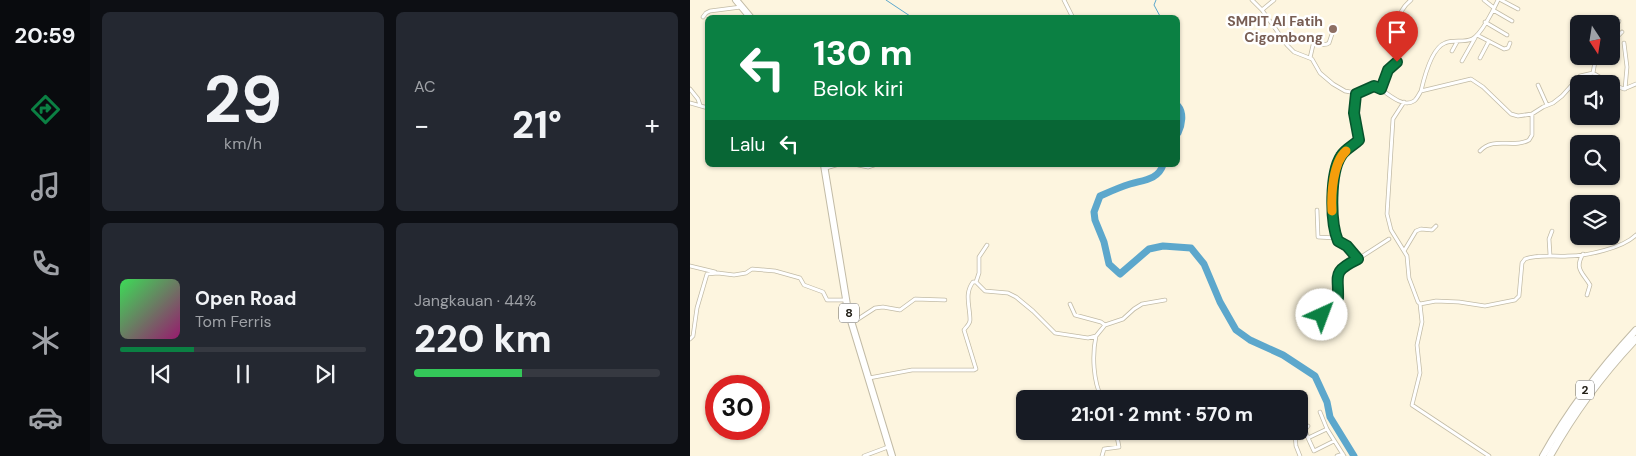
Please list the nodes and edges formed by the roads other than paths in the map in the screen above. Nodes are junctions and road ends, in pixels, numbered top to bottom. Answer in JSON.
{"nodes":[{"id":1,"x":736,"y":0,"type":"edge"},
{"id":2,"x":1064,"y":0,"type":"edge"},
{"id":3,"x":1252,"y":0,"type":"edge"},
{"id":4,"x":1274,"y":0,"type":"edge"},
{"id":5,"x":1411,"y":0,"type":"edge"},
{"id":6,"x":1484,"y":0,"type":"edge"},
{"id":7,"x":1500,"y":0,"type":"edge"},
{"id":8,"x":742,"y":7,"type":"junction"},
{"id":9,"x":1494,"y":9,"type":"junction"},
{"id":10,"x":1518,"y":9,"type":"dead end"},
{"id":11,"x":1262,"y":10,"type":"junction"},
{"id":12,"x":749,"y":15,"type":"edge"},
{"id":13,"x":1072,"y":15,"type":"edge"},
{"id":14,"x":703,"y":17,"type":"dead end"},
{"id":15,"x":1512,"y":21,"type":"dead end"},
{"id":16,"x":1485,"y":22,"type":"junction"},
{"id":17,"x":1334,"y":28,"type":"dead end"},
{"id":18,"x":1507,"y":35,"type":"dead end"},
{"id":19,"x":1476,"y":36,"type":"junction"},
{"id":20,"x":1458,"y":41,"type":"junction"},
{"id":21,"x":1489,"y":41,"type":"junction"},
{"id":22,"x":1510,"y":43,"type":"dead end"},
{"id":23,"x":1624,"y":43,"type":"dead end"},
{"id":24,"x":1452,"y":51,"type":"dead end"},
{"id":25,"x":1310,"y":58,"type":"junction"},
{"id":26,"x":1480,"y":58,"type":"dead end"},
{"id":27,"x":1462,"y":61,"type":"dead end"},
{"id":28,"x":1594,"y":65,"type":"edge"},
{"id":29,"x":1593,"y":74,"type":"joint"},
{"id":30,"x":1636,"y":84,"type":"edge"},
{"id":31,"x":1538,"y":85,"type":"dead end"},
{"id":32,"x":1620,"y":88,"type":"edge"},
{"id":33,"x":690,"y":89,"type":"edge"},
{"id":34,"x":1381,"y":89,"type":"junction"},
{"id":35,"x":1625,"y":89,"type":"junction"},
{"id":36,"x":1421,"y":91,"type":"junction"},
{"id":37,"x":1356,"y":94,"type":"junction"},
{"id":38,"x":1404,"y":102,"type":"junction"},
{"id":39,"x":690,"y":103,"type":"edge"},
{"id":40,"x":700,"y":105,"type":"junction"},
{"id":41,"x":1547,"y":105,"type":"junction"},
{"id":42,"x":705,"y":107,"type":"edge"},
{"id":43,"x":1532,"y":114,"type":"junction"},
{"id":44,"x":1480,"y":152,"type":"dead end"},
{"id":45,"x":825,"y":167,"type":"edge"},
{"id":46,"x":1317,"y":210,"type":"dead end"},
{"id":47,"x":1436,"y":226,"type":"dead end"},
{"id":48,"x":1552,"y":231,"type":"dead end"},
{"id":49,"x":1636,"y":235,"type":"edge"},
{"id":50,"x":1336,"y":238,"type":"junction"},
{"id":51,"x":1389,"y":239,"type":"dead end"},
{"id":52,"x":986,"y":245,"type":"dead end"},
{"id":53,"x":1404,"y":251,"type":"junction"},
{"id":54,"x":1584,"y":254,"type":"junction"},
{"id":55,"x":1550,"y":255,"type":"junction"},
{"id":56,"x":1358,"y":259,"type":"junction"},
{"id":57,"x":690,"y":266,"type":"edge"},
{"id":58,"x":718,"y":273,"type":"junction"},
{"id":59,"x":976,"y":282,"type":"junction"},
{"id":60,"x":1587,"y":295,"type":"dead end"},
{"id":61,"x":846,"y":300,"type":"junction"},
{"id":62,"x":944,"y":300,"type":"dead end"},
{"id":63,"x":1165,"y":300,"type":"dead end"},
{"id":64,"x":1070,"y":304,"type":"dead end"},
{"id":65,"x":1420,"y":304,"type":"junction"},
{"id":66,"x":1322,"y":315,"type":"dead end"},
{"id":67,"x":692,"y":323,"type":"edge"},
{"id":68,"x":852,"y":323,"type":"junction"},
{"id":69,"x":1105,"y":325,"type":"junction"},
{"id":70,"x":1636,"y":330,"type":"edge"},
{"id":71,"x":1096,"y":336,"type":"junction"},
{"id":72,"x":690,"y":339,"type":"edge"},
{"id":73,"x":1636,"y":339,"type":"edge"},
{"id":74,"x":869,"y":378,"type":"junction"},
{"id":75,"x":1099,"y":390,"type":"edge"},
{"id":76,"x":1320,"y":412,"type":"dead end"},
{"id":77,"x":1327,"y":429,"type":"junction"},
{"id":78,"x":1308,"y":438,"type":"joint"},
{"id":79,"x":1118,"y":440,"type":"edge"},
{"id":80,"x":1295,"y":440,"type":"edge"},
{"id":81,"x":1334,"y":441,"type":"junction"},
{"id":82,"x":889,"y":447,"type":"junction"},
{"id":83,"x":1314,"y":450,"type":"junction"},
{"id":84,"x":1343,"y":455,"type":"edge"},
{"id":85,"x":864,"y":456,"type":"edge"},
{"id":86,"x":892,"y":456,"type":"edge"},
{"id":87,"x":1102,"y":456,"type":"edge"},
{"id":88,"x":1300,"y":456,"type":"edge"},
{"id":89,"x":1316,"y":456,"type":"edge"},
{"id":90,"x":1337,"y":456,"type":"edge"},
{"id":91,"x":1489,"y":456,"type":"edge"},
{"id":92,"x":1543,"y":456,"type":"edge"},
{"id":93,"x":1550,"y":456,"type":"edge"}],
"edges":[{"from":1,"to":8,"type":"highway"},
{"from":2,"to":13,"type":"street"},
{"from":3,"to":11,"type":"street"},
{"from":4,"to":11,"type":"street"},
{"from":5,"to":34,"type":"street"},
{"from":6,"to":9,"type":"street"},
{"from":7,"to":9,"type":"street"},
{"from":7,"to":10,"type":"street"},
{"from":8,"to":12,"type":"highway"},
{"from":8,"to":14,"type":"street"},
{"from":9,"to":15,"type":"street"},
{"from":9,"to":16,"type":"street"},
{"from":11,"to":25,"type":"street"},
{"from":16,"to":18,"type":"street"},
{"from":16,"to":19,"type":"street"},
{"from":17,"to":25,"type":"street"},
{"from":19,"to":20,"type":"street"},
{"from":19,"to":21,"type":"street"},
{"from":19,"to":27,"type":"street"},
{"from":20,"to":24,"type":"street"},
{"from":20,"to":36,"type":"street"},
{"from":21,"to":22,"type":"street"},
{"from":21,"to":26,"type":"street"},
{"from":23,"to":35,"type":"street"},
{"from":25,"to":37,"type":"street"},
{"from":28,"to":29,"type":"street"},
{"from":29,"to":41,"type":"street"},
{"from":30,"to":35,"type":"street"},
{"from":31,"to":41,"type":"street"},
{"from":32,"to":35,"type":"street"},
{"from":33,"to":40,"type":"street"},
{"from":34,"to":37,"type":"street"},
{"from":34,"to":38,"type":"street"},
{"from":36,"to":38,"type":"street"},
{"from":36,"to":43,"type":"street"},
{"from":37,"to":50,"type":"street"},
{"from":38,"to":53,"type":"street"},
{"from":39,"to":40,"type":"street"},
{"from":40,"to":42,"type":"street"},
{"from":41,"to":43,"type":"street"},
{"from":43,"to":44,"type":"street"},
{"from":45,"to":61,"type":"highway","number":"8"},
{"from":46,"to":50,"type":"street"},
{"from":47,"to":53,"type":"street"},
{"from":48,"to":55,"type":"street"},
{"from":49,"to":54,"type":"street"},
{"from":50,"to":56,"type":"street"},
{"from":51,"to":56,"type":"street"},
{"from":52,"to":59,"type":"street"},
{"from":53,"to":65,"type":"street"},
{"from":54,"to":55,"type":"street"},
{"from":54,"to":60,"type":"street"},
{"from":55,"to":65,"type":"street"},
{"from":56,"to":66,"type":"street"},
{"from":57,"to":58,"type":"street"},
{"from":58,"to":61,"type":"street"},
{"from":58,"to":67,"type":"street"},
{"from":59,"to":71,"type":"street"},
{"from":59,"to":74,"type":"street"},
{"from":61,"to":68,"type":"highway","number":"8"},
{"from":62,"to":68,"type":"street"},
{"from":63,"to":69,"type":"street"},
{"from":64,"to":69,"type":"street"},
{"from":65,"to":91,"type":"street"},
{"from":67,"to":72,"type":"street"},
{"from":68,"to":74,"type":"highway","number":"8"},
{"from":69,"to":71,"type":"street"},
{"from":70,"to":92,"type":"highway","number":"2"},
{"from":71,"to":75,"type":"street"},
{"from":73,"to":93,"type":"highway","number":"2"},
{"from":74,"to":82,"type":"highway","number":"8"},
{"from":76,"to":77,"type":"street"},
{"from":77,"to":78,"type":"street"},
{"from":77,"to":81,"type":"street"},
{"from":78,"to":83,"type":"street"},
{"from":79,"to":87,"type":"street"},
{"from":80,"to":88,"type":"street"},
{"from":81,"to":83,"type":"street"},
{"from":81,"to":84,"type":"street"},
{"from":82,"to":85,"type":"street"},
{"from":82,"to":86,"type":"highway","number":"8"},
{"from":83,"to":89,"type":"street"},
{"from":84,"to":90,"type":"street"}]}
